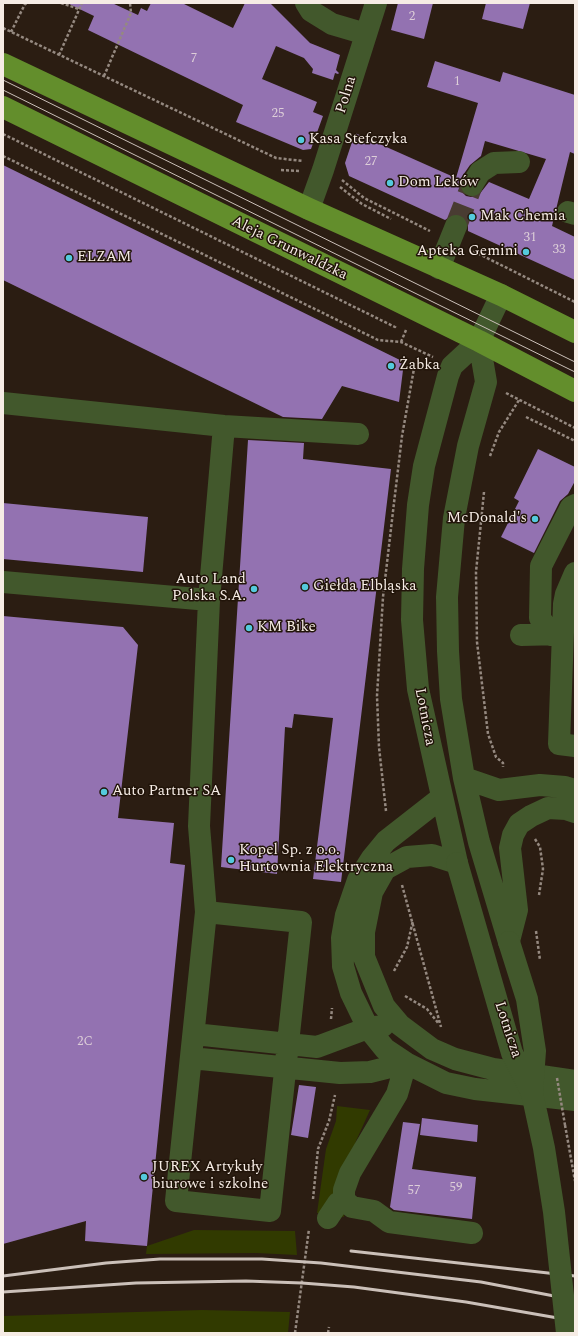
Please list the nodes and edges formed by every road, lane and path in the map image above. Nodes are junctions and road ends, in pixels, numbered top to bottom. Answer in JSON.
{"nodes":[{"id":1,"x":24,"y":3,"type":"edge"},
{"id":2,"x":29,"y":3,"type":"edge"},
{"id":3,"x":61,"y":3,"type":"edge"},
{"id":4,"x":82,"y":3,"type":"edge"},
{"id":5,"x":130,"y":3,"type":"edge"},
{"id":6,"x":306,"y":3,"type":"edge"},
{"id":7,"x":376,"y":3,"type":"edge"},
{"id":8,"x":79,"y":9,"type":"junction"},
{"id":9,"x":3,"y":28,"type":"edge"},
{"id":10,"x":11,"y":32,"type":"junction"},
{"id":11,"x":366,"y":34,"type":"junction"},
{"id":12,"x":59,"y":55,"type":"junction"},
{"id":13,"x":3,"y":64,"type":"edge"},
{"id":14,"x":104,"y":76,"type":"junction"},
{"id":15,"x":3,"y":107,"type":"edge"},
{"id":16,"x":3,"y":156,"type":"edge"},
{"id":17,"x":519,"y":162,"type":"dead end"},
{"id":18,"x":323,"y":170,"type":"junction"},
{"id":19,"x":472,"y":185,"type":"tunnel mouth"},
{"id":20,"x":309,"y":209,"type":"junction"},
{"id":21,"x":454,"y":233,"type":"junction"},
{"id":22,"x":439,"y":268,"type":"junction"},
{"id":23,"x":501,"y":295,"type":"junction"},
{"id":24,"x":575,"y":302,"type":"edge"},
{"id":25,"x":575,"y":332,"type":"edge"},
{"id":26,"x":478,"y":341,"type":"junction"},
{"id":27,"x":401,"y":342,"type":"dead end"},
{"id":28,"x":575,"y":391,"type":"edge"},
{"id":29,"x":519,"y":400,"type":"dead end"},
{"id":30,"x":3,"y":404,"type":"edge"},
{"id":31,"x":529,"y":404,"type":"dead end"},
{"id":32,"x":526,"y":417,"type":"dead end"},
{"id":33,"x":224,"y":426,"type":"junction"},
{"id":34,"x":575,"y":428,"type":"edge"},
{"id":35,"x":358,"y":434,"type":"dead end"},
{"id":36,"x":575,"y":441,"type":"edge"},
{"id":37,"x":488,"y":461,"type":"dead end"},
{"id":38,"x":485,"y":484,"type":"dead end"},
{"id":39,"x":575,"y":505,"type":"edge"},
{"id":40,"x":575,"y":573,"type":"edge"},
{"id":41,"x":3,"y":582,"type":"edge"},
{"id":42,"x":209,"y":600,"type":"junction"},
{"id":43,"x":382,"y":613,"type":"dead end"},
{"id":44,"x":521,"y":635,"type":"dead end"},
{"id":45,"x":563,"y":635,"type":"edge"},
{"id":46,"x":477,"y":642,"type":"dead end"},
{"id":47,"x":575,"y":746,"type":"edge"},
{"id":48,"x":464,"y":778,"type":"junction"},
{"id":49,"x":575,"y":790,"type":"edge"},
{"id":50,"x":441,"y":798,"type":"junction"},
{"id":51,"x":386,"y":811,"type":"dead end"},
{"id":52,"x":575,"y":812,"type":"edge"},
{"id":53,"x":457,"y":863,"type":"junction"},
{"id":54,"x":402,"y":884,"type":"dead end"},
{"id":55,"x":206,"y":912,"type":"junction"},
{"id":56,"x":413,"y":920,"type":"junction"},
{"id":57,"x":509,"y":942,"type":"junction"},
{"id":58,"x":376,"y":989,"type":"junction"},
{"id":59,"x":351,"y":993,"type":"junction"},
{"id":60,"x":404,"y":995,"type":"dead end"},
{"id":61,"x":440,"y":1024,"type":"junction"},
{"id":62,"x":400,"y":1025,"type":"junction"},
{"id":63,"x":368,"y":1028,"type":"junction"},
{"id":64,"x":445,"y":1033,"type":"dead end"},
{"id":65,"x":194,"y":1034,"type":"junction"},
{"id":66,"x":338,"y":1040,"type":"junction"},
{"id":67,"x":288,"y":1044,"type":"junction"},
{"id":68,"x":192,"y":1058,"type":"junction"},
{"id":69,"x":406,"y":1063,"type":"junction"},
{"id":70,"x":285,"y":1068,"type":"junction"},
{"id":71,"x":340,"y":1073,"type":"junction"},
{"id":72,"x":575,"y":1081,"type":"edge"},
{"id":73,"x":532,"y":1093,"type":"junction"},
{"id":74,"x":568,"y":1100,"type":"edge"},
{"id":75,"x":575,"y":1181,"type":"edge"},
{"id":76,"x":312,"y":1200,"type":"dead end"},
{"id":77,"x":344,"y":1200,"type":"junction"},
{"id":78,"x":319,"y":1220,"type":"joint"},
{"id":79,"x":472,"y":1233,"type":"dead end"},
{"id":80,"x":329,"y":1327,"type":"dead end"},
{"id":81,"x":296,"y":1333,"type":"edge"},
{"id":82,"x":328,"y":1333,"type":"edge"},
{"id":83,"x":567,"y":1333,"type":"edge"}],
"edges":[{"from":1,"to":2,"type":"path"},
{"from":1,"to":10,"type":"path"},
{"from":3,"to":8,"type":"path"},
{"from":4,"to":8,"type":"path"},
{"from":5,"to":14,"type":"path"},
{"from":6,"to":11,"type":"street"},
{"from":7,"to":11,"type":"street","name":"Polna"},
{"from":8,"to":12,"type":"path"},
{"from":9,"to":10,"type":"path"},
{"from":10,"to":12,"type":"path"},
{"from":11,"to":18,"type":"street","name":"Polna"},
{"from":12,"to":14,"type":"path"},
{"from":13,"to":20,"type":"main road"},
{"from":14,"to":18,"type":"path"},
{"from":15,"to":26,"type":"main road","name":"Aleja Grunwaldzka"},
{"from":16,"to":27,"type":"path"},
{"from":17,"to":19,"type":"street"},
{"from":18,"to":20,"type":"street","name":"Polna"},
{"from":18,"to":21,"type":"path"},
{"from":20,"to":22,"type":"main road"},
{"from":21,"to":22,"type":"street"},
{"from":21,"to":24,"type":"path"},
{"from":22,"to":23,"type":"main road"},
{"from":23,"to":25,"type":"main road"},
{"from":23,"to":26,"type":"street","name":"Lotnicza"},
{"from":26,"to":28,"type":"main road","name":"Aleja Grunwaldzka"},
{"from":26,"to":48,"type":"street","name":"Lotnicza"},
{"from":26,"to":50,"type":"street","name":"Lotnicza"},
{"from":29,"to":37,"type":"path"},
{"from":30,"to":33,"type":"street"},
{"from":31,"to":34,"type":"path"},
{"from":32,"to":36,"type":"path"},
{"from":33,"to":35,"type":"street"},
{"from":33,"to":42,"type":"street"},
{"from":38,"to":46,"type":"path"},
{"from":39,"to":45,"type":"street"},
{"from":40,"to":45,"type":"street"},
{"from":41,"to":42,"type":"street"},
{"from":42,"to":55,"type":"street"},
{"from":43,"to":51,"type":"path"},
{"from":44,"to":45,"type":"street"},
{"from":45,"to":47,"type":"street"},
{"from":48,"to":49,"type":"street"},
{"from":48,"to":57,"type":"street","name":"Lotnicza"},
{"from":50,"to":53,"type":"street","name":"Lotnicza"},
{"from":50,"to":59,"type":"street"},
{"from":52,"to":57,"type":"street"},
{"from":53,"to":58,"type":"street"},
{"from":53,"to":73,"type":"street","name":"Lotnicza","bridge":true},
{"from":54,"to":56,"type":"path"},
{"from":55,"to":65,"type":"street"},
{"from":55,"to":67,"type":"street"},
{"from":56,"to":58,"type":"path"},
{"from":56,"to":61,"type":"path"},
{"from":57,"to":73,"type":"street","name":"Lotnicza","bridge":true},
{"from":58,"to":62,"type":"street"},
{"from":59,"to":63,"type":"street"},
{"from":59,"to":66,"type":"path"},
{"from":60,"to":61,"type":"path"},
{"from":61,"to":64,"type":"path"},
{"from":62,"to":63,"type":"street"},
{"from":62,"to":72,"type":"street"},
{"from":63,"to":66,"type":"street"},
{"from":63,"to":69,"type":"street"},
{"from":65,"to":67,"type":"street"},
{"from":65,"to":68,"type":"street"},
{"from":66,"to":67,"type":"street"},
{"from":67,"to":70,"type":"street"},
{"from":68,"to":70,"type":"street"},
{"from":68,"to":70,"type":"street"},
{"from":69,"to":71,"type":"street"},
{"from":69,"to":74,"type":"street"},
{"from":69,"to":77,"type":"street"},
{"from":70,"to":71,"type":"street"},
{"from":71,"to":76,"type":"path"},
{"from":73,"to":83,"type":"street","name":"Lotnicza","bridge":true},
{"from":74,"to":75,"type":"path","bridge":true},
{"from":77,"to":78,"type":"street"},
{"from":77,"to":79,"type":"street"},
{"from":78,"to":81,"type":"path"},
{"from":80,"to":82,"type":"path"}]}
